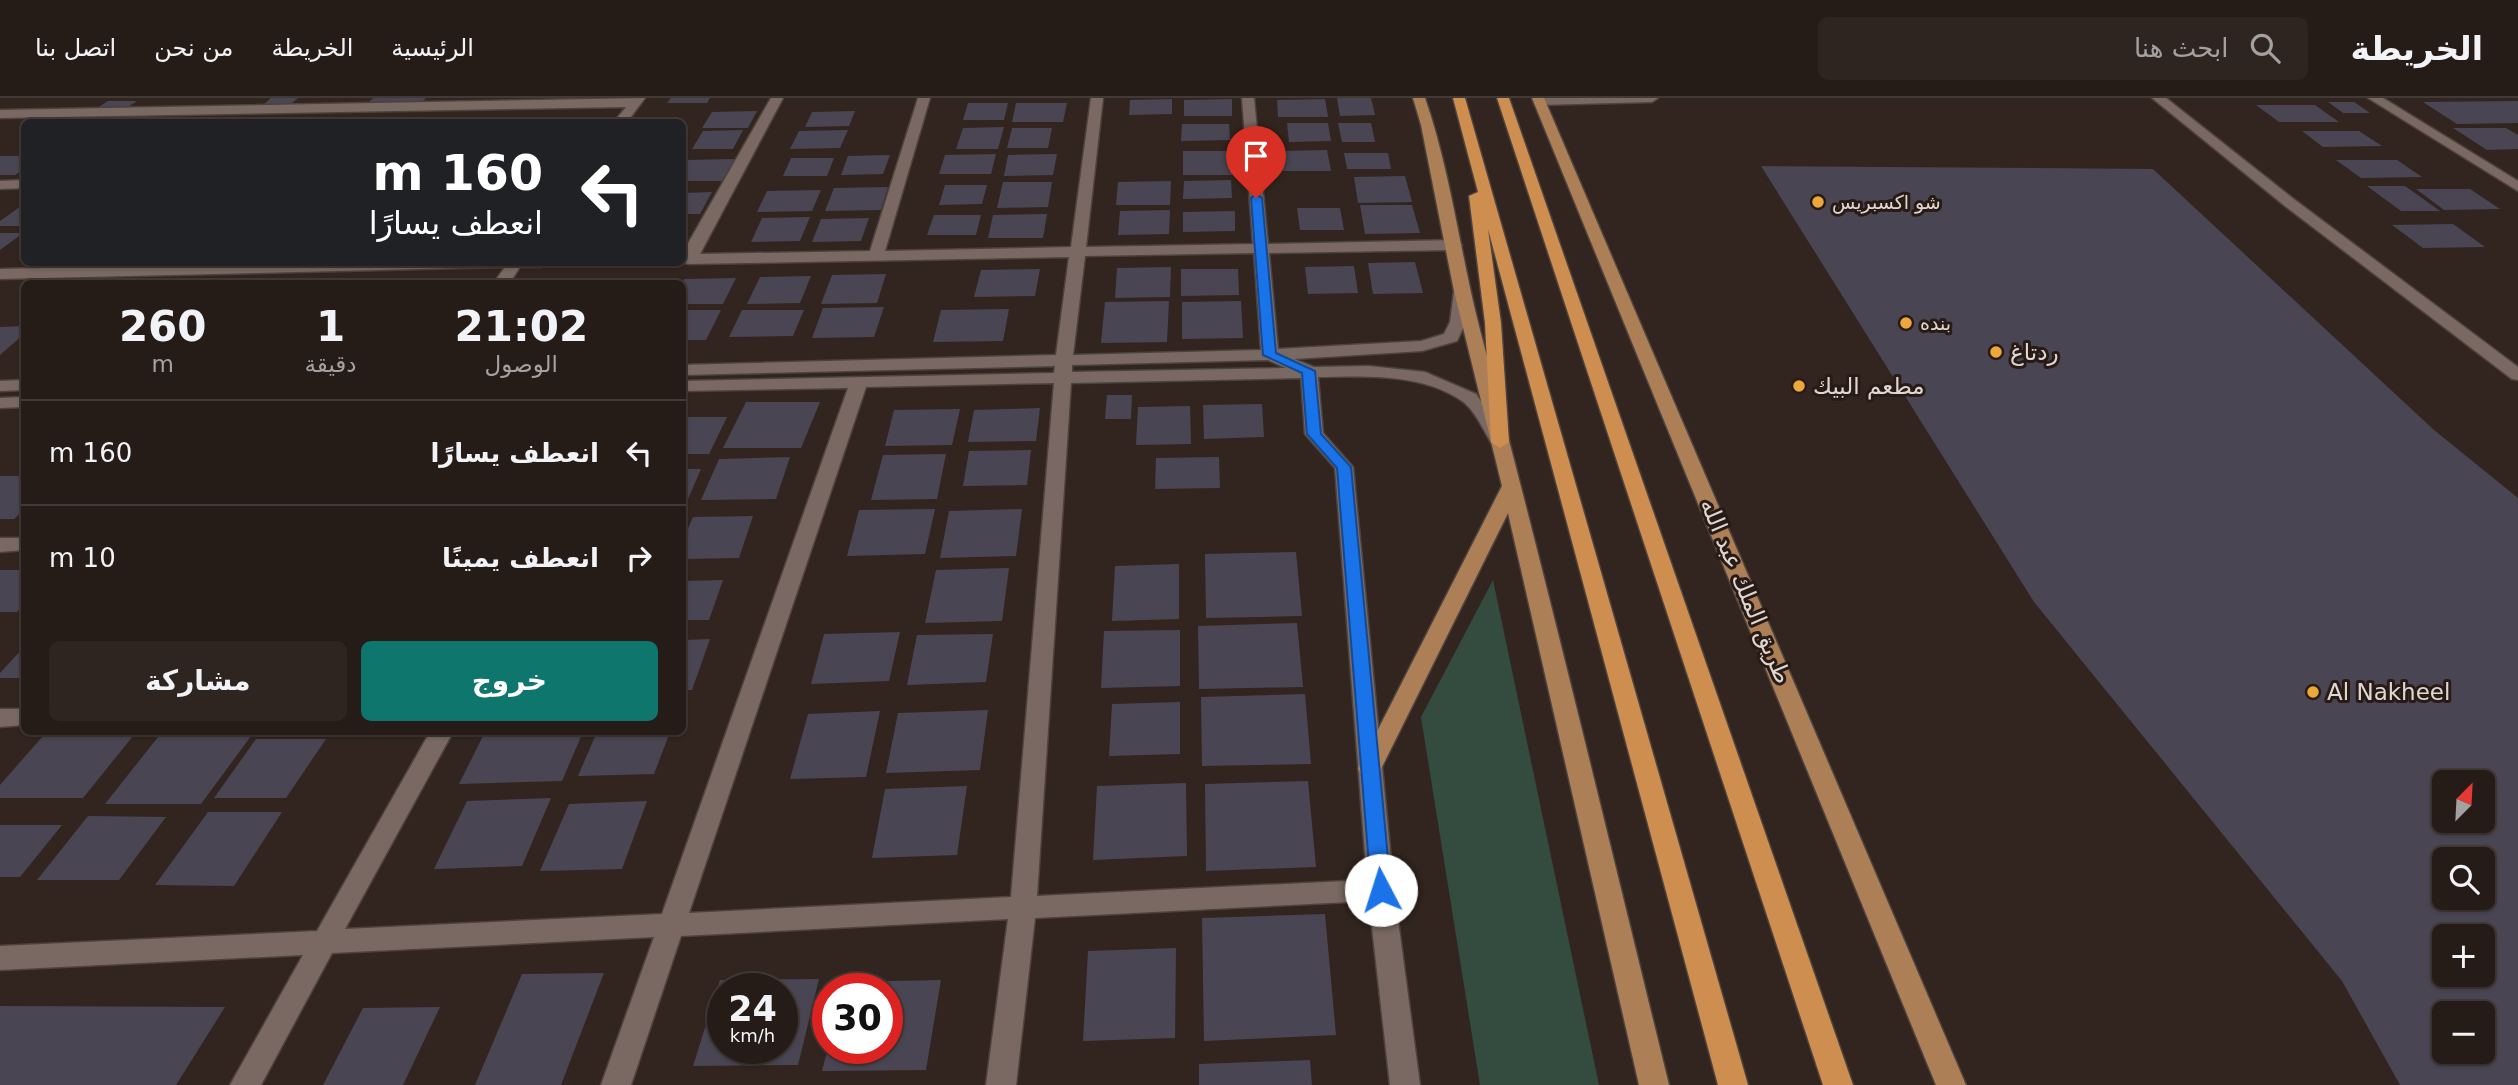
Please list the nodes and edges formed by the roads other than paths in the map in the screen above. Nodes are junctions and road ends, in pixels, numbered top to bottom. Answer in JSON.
{"nodes":[{"id":1,"x":778,"y":98,"type":"edge"},
{"id":2,"x":924,"y":98,"type":"edge"},
{"id":3,"x":1097,"y":98,"type":"edge"},
{"id":4,"x":1248,"y":98,"type":"edge"},
{"id":5,"x":1419,"y":98,"type":"edge"},
{"id":6,"x":1503,"y":98,"type":"edge"},
{"id":7,"x":1652,"y":98,"type":"edge"},
{"id":8,"x":2158,"y":98,"type":"edge"},
{"id":9,"x":2375,"y":98,"type":"edge"},
{"id":10,"x":637,"y":100,"type":"edge"},
{"id":11,"x":1538,"y":100,"type":"edge"},
{"id":12,"x":1462,"y":106,"type":"edge"},
{"id":13,"x":314,"y":108,"type":"junction"},
{"id":14,"x":0,"y":114,"type":"edge"},
{"id":15,"x":302,"y":119,"type":"edge"},
{"id":16,"x":623,"y":119,"type":"edge"},
{"id":17,"x":21,"y":184,"type":"edge"},
{"id":18,"x":0,"y":185,"type":"edge"},
{"id":19,"x":2518,"y":187,"type":"edge"},
{"id":20,"x":1454,"y":245,"type":"junction"},
{"id":21,"x":1261,"y":247,"type":"junction"},
{"id":22,"x":1077,"y":251,"type":"junction"},
{"id":23,"x":876,"y":256,"type":"junction"},
{"id":24,"x":687,"y":259,"type":"edge"},
{"id":25,"x":232,"y":266,"type":"edge"},
{"id":26,"x":514,"y":266,"type":"edge"},
{"id":27,"x":137,"y":267,"type":"edge"},
{"id":28,"x":0,"y":274,"type":"edge"},
{"id":29,"x":503,"y":280,"type":"edge"},
{"id":30,"x":1462,"y":291,"type":"junction"},
{"id":31,"x":1270,"y":355,"type":"junction"},
{"id":32,"x":2518,"y":361,"type":"edge"},
{"id":33,"x":2500,"y":362,"type":"junction"},
{"id":34,"x":1063,"y":369,"type":"junction"},
{"id":35,"x":686,"y":370,"type":"edge"},
{"id":36,"x":1309,"y":371,"type":"junction"},
{"id":37,"x":2518,"y":375,"type":"edge"},
{"id":38,"x":859,"y":382,"type":"junction"},
{"id":39,"x":21,"y":385,"type":"edge"},
{"id":40,"x":0,"y":386,"type":"edge"},
{"id":41,"x":686,"y":386,"type":"edge"},
{"id":42,"x":0,"y":402,"type":"edge"},
{"id":43,"x":21,"y":402,"type":"edge"},
{"id":44,"x":1500,"y":442,"type":"junction"},
{"id":45,"x":1512,"y":486,"type":"junction"},
{"id":46,"x":21,"y":544,"type":"edge"},
{"id":47,"x":0,"y":545,"type":"edge"},
{"id":48,"x":21,"y":717,"type":"edge"},
{"id":49,"x":0,"y":718,"type":"edge"},
{"id":50,"x":439,"y":735,"type":"edge"},
{"id":51,"x":1370,"y":769,"type":"junction"},
{"id":52,"x":1381,"y":890,"type":"junction"},
{"id":53,"x":1023,"y":909,"type":"junction"},
{"id":54,"x":669,"y":926,"type":"junction"},
{"id":55,"x":326,"y":942,"type":"junction"},
{"id":56,"x":0,"y":958,"type":"edge"},
{"id":57,"x":245,"y":1085,"type":"edge"},
{"id":58,"x":616,"y":1085,"type":"edge"},
{"id":59,"x":1001,"y":1085,"type":"edge"},
{"id":60,"x":1405,"y":1085,"type":"edge"},
{"id":61,"x":1654,"y":1085,"type":"edge"},
{"id":62,"x":1733,"y":1085,"type":"edge"},
{"id":63,"x":1838,"y":1085,"type":"edge"},
{"id":64,"x":1951,"y":1085,"type":"edge"}],
"edges":[{"from":1,"to":24,"type":"street"},
{"from":2,"to":23,"type":"street"},
{"from":3,"to":22,"type":"street"},
{"from":4,"to":21,"type":"street"},
{"from":5,"to":20,"type":"main road"},
{"from":6,"to":63,"type":"highway"},
{"from":7,"to":11,"type":"street"},
{"from":8,"to":33,"type":"street"},
{"from":9,"to":19,"type":"street"},
{"from":10,"to":13,"type":"street"},
{"from":10,"to":16,"type":"street"},
{"from":11,"to":64,"type":"main road","name":"طريق الملك عبد الله"},
{"from":12,"to":44,"type":"highway"},
{"from":12,"to":62,"type":"highway"},
{"from":13,"to":14,"type":"street"},
{"from":13,"to":15,"type":"street"},
{"from":17,"to":18,"type":"street"},
{"from":20,"to":21,"type":"street"},
{"from":20,"to":30,"type":"main road"},
{"from":21,"to":22,"type":"street"},
{"from":21,"to":31,"type":"street"},
{"from":22,"to":23,"type":"street"},
{"from":22,"to":34,"type":"street"},
{"from":23,"to":24,"type":"street"},
{"from":25,"to":27,"type":"street"},
{"from":26,"to":29,"type":"street"},
{"from":27,"to":28,"type":"street"},
{"from":30,"to":31,"type":"street"},
{"from":30,"to":44,"type":"main road"},
{"from":31,"to":34,"type":"street"},
{"from":31,"to":36,"type":"street"},
{"from":32,"to":33,"type":"street"},
{"from":33,"to":37,"type":"street"},
{"from":34,"to":35,"type":"street"},
{"from":34,"to":36,"type":"street"},
{"from":34,"to":38,"type":"street"},
{"from":34,"to":53,"type":"street"},
{"from":36,"to":44,"type":"street"},
{"from":36,"to":51,"type":"street"},
{"from":38,"to":41,"type":"street"},
{"from":38,"to":54,"type":"street"},
{"from":39,"to":40,"type":"street"},
{"from":42,"to":43,"type":"street"},
{"from":44,"to":45,"type":"main road"},
{"from":45,"to":51,"type":"main road"},
{"from":45,"to":61,"type":"main road"},
{"from":46,"to":47,"type":"street"},
{"from":48,"to":49,"type":"street"},
{"from":50,"to":55,"type":"street"},
{"from":51,"to":52,"type":"street"},
{"from":52,"to":53,"type":"street"},
{"from":52,"to":60,"type":"street"},
{"from":53,"to":54,"type":"street"},
{"from":53,"to":59,"type":"street"},
{"from":54,"to":55,"type":"street"},
{"from":54,"to":58,"type":"street"},
{"from":55,"to":56,"type":"street"},
{"from":55,"to":57,"type":"street"}]}
